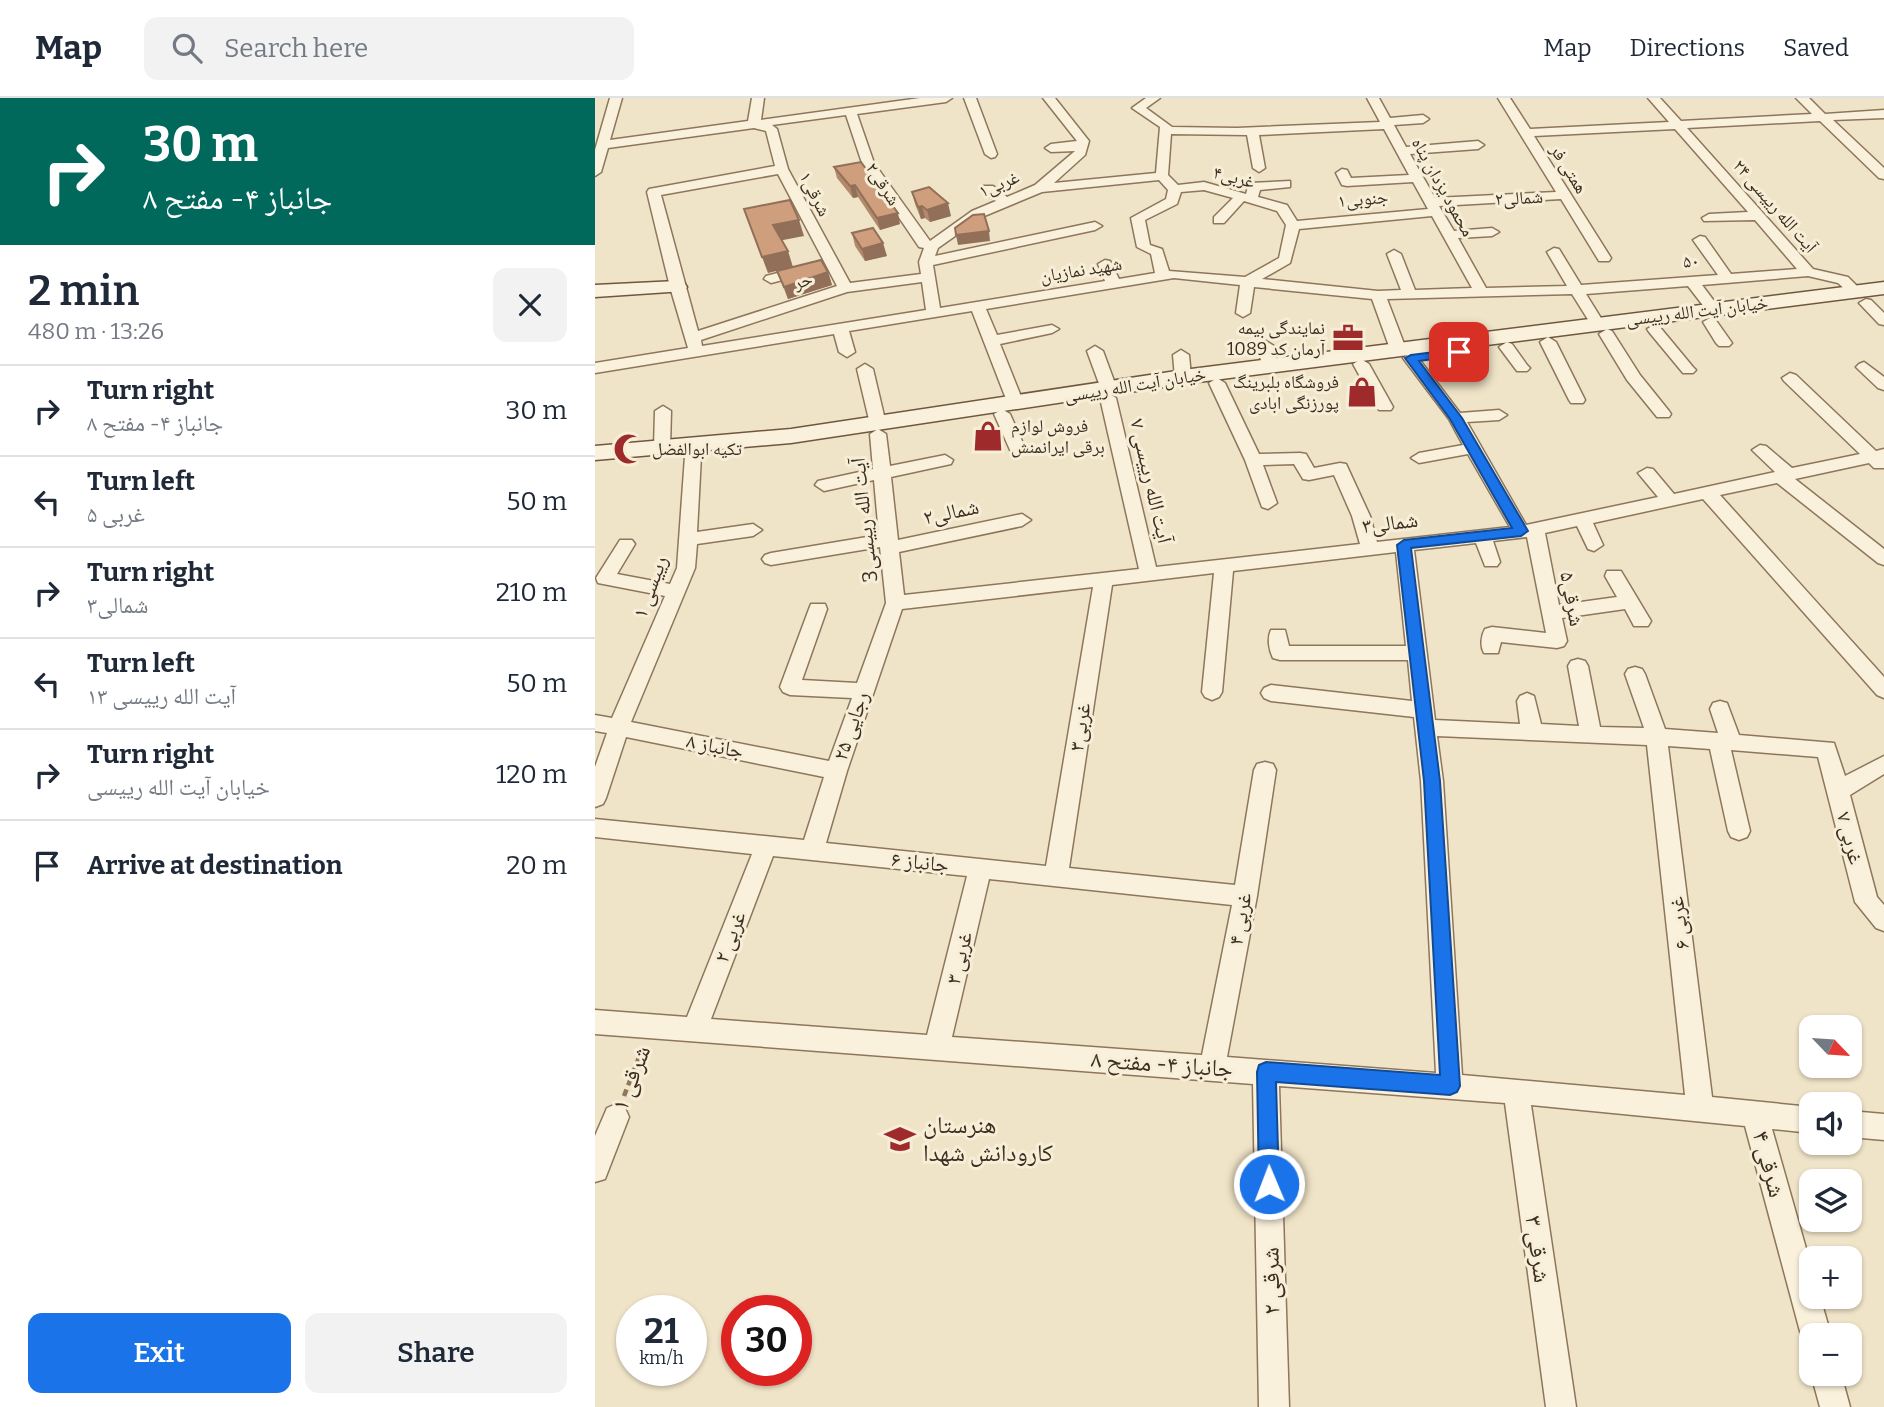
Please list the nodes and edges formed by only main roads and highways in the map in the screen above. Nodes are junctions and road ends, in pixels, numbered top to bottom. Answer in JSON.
{"nodes":[{"id":1,"x":677,"y":287,"type":"road end"},
{"id":2,"x":1884,"y":288,"type":"edge"},
{"id":3,"x":595,"y":291,"type":"edge"},
{"id":4,"x":1869,"y":298,"type":"edge"},
{"id":5,"x":1712,"y":315,"type":"junction"},
{"id":6,"x":1602,"y":329,"type":"junction"},
{"id":7,"x":1504,"y":341,"type":"junction"},
{"id":8,"x":1405,"y":354,"type":"junction"},
{"id":9,"x":1108,"y":394,"type":"junction"},
{"id":10,"x":878,"y":429,"type":"junction"},
{"id":11,"x":595,"y":453,"type":"edge"},
{"id":12,"x":595,"y":464,"type":"edge"}],
"edges":[{"from":1,"to":3,"type":"main road"},
{"from":2,"to":4,"type":"main road","name":"خیابان آیت الله رییسی"},
{"from":4,"to":5,"type":"main road","name":"خیابان آیت الله رییسی"},
{"from":5,"to":6,"type":"main road","name":"خیابان آیت الله رییسی"},
{"from":5,"to":6,"type":"main road","name":"خیابان آیت الله رییسی"},
{"from":6,"to":7,"type":"main road","name":"خیابان آیت الله رییسی"},
{"from":6,"to":7,"type":"main road","name":"خیابان آیت الله رییسی"},
{"from":7,"to":8,"type":"main road","name":"خیابان آیت الله رییسی"},
{"from":8,"to":9,"type":"main road","name":"خیابان آیت الله رییسی"},
{"from":8,"to":9,"type":"main road","name":"خیابان آیت الله رییسی"},
{"from":9,"to":10,"type":"main road","name":"خیابان آیت الله رییسی"},
{"from":10,"to":11,"type":"main road","name":"خیابان آیت الله رییسی"},
{"from":10,"to":12,"type":"main road","name":"خیابان آیت الله رییسی"}]}
